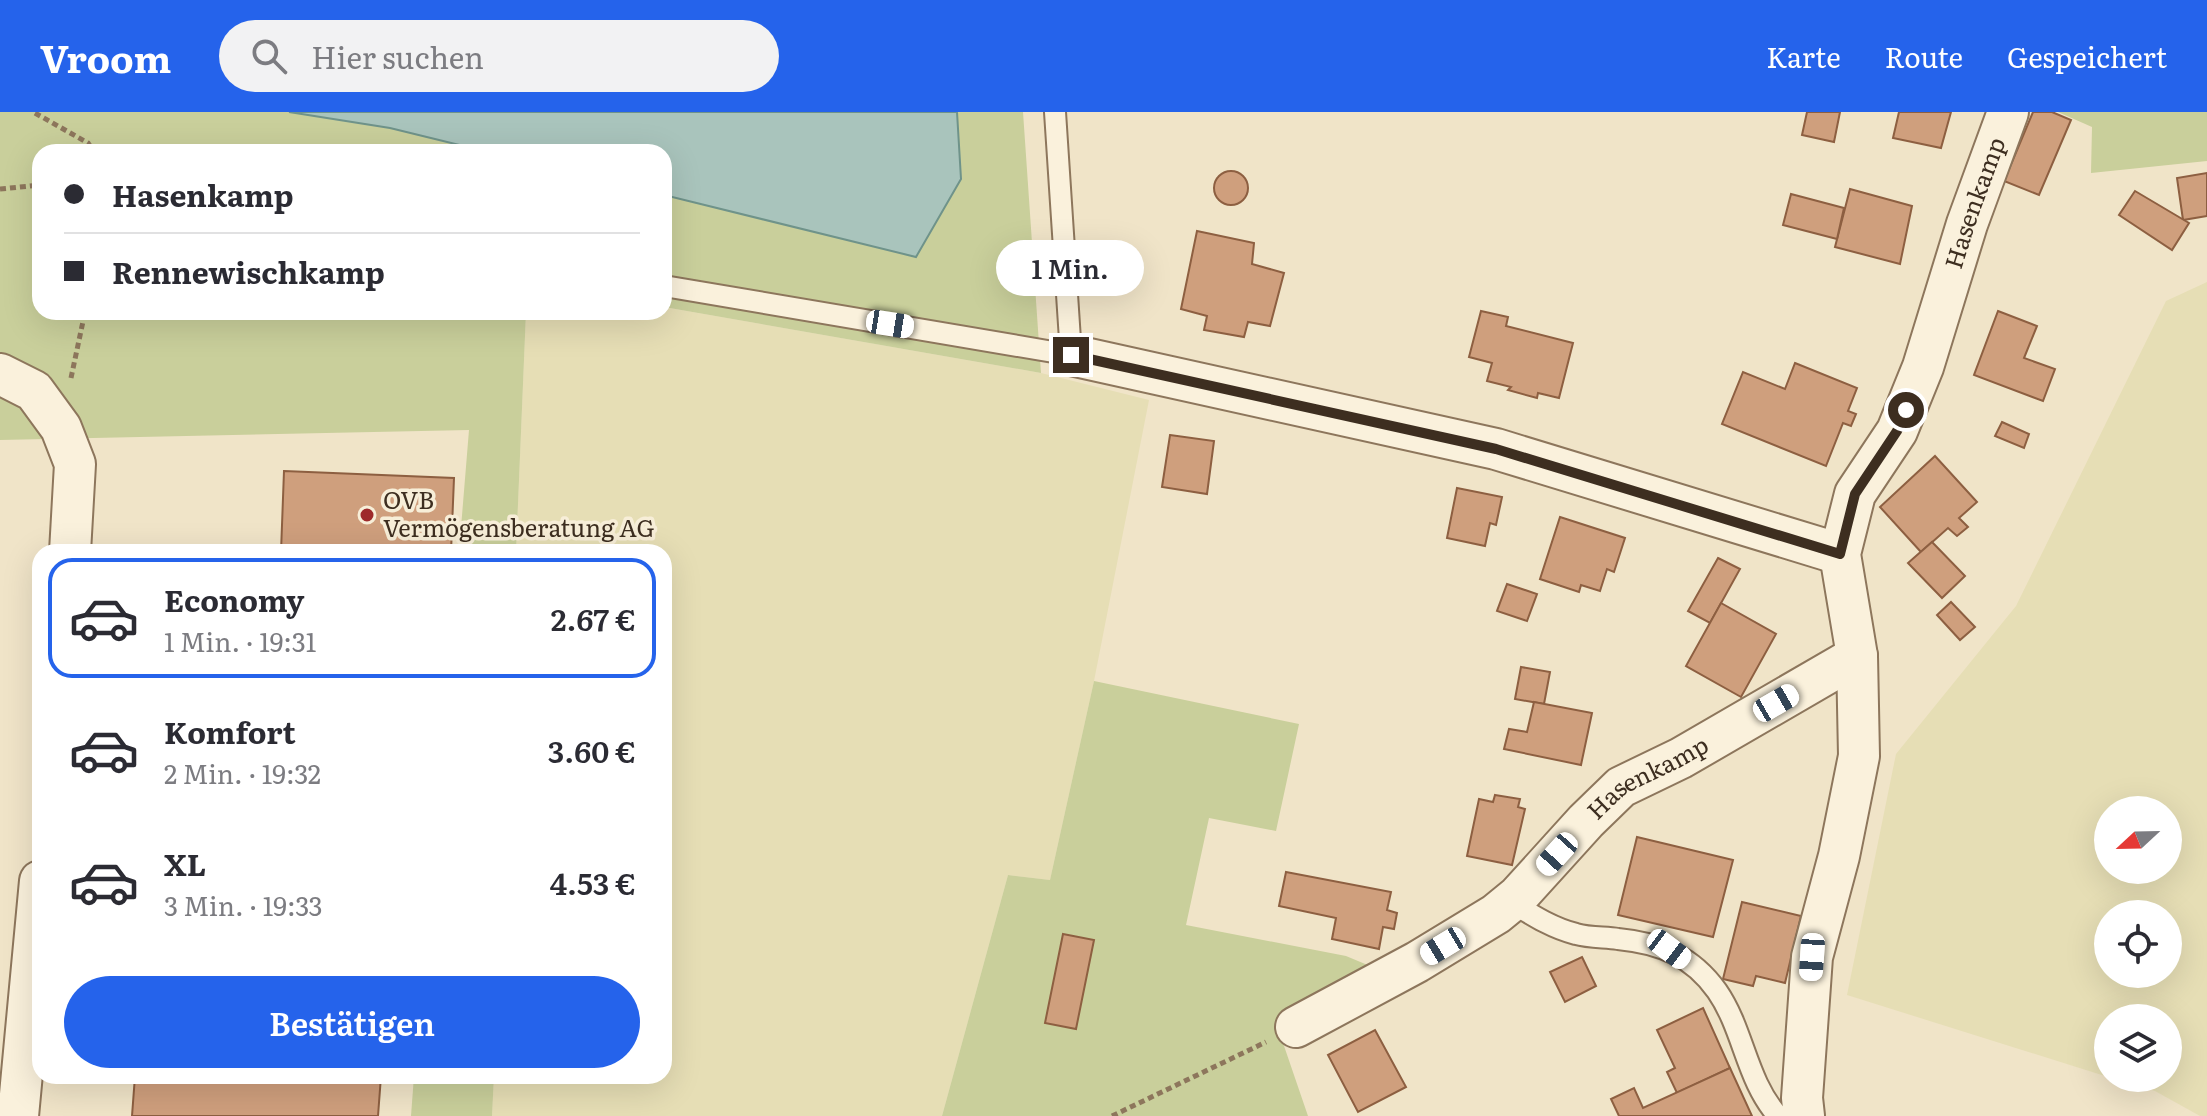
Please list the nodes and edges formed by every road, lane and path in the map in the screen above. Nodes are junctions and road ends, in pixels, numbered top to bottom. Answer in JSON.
{"nodes":[{"id":1,"x":1055,"y":112,"type":"edge"},
{"id":2,"x":2008,"y":112,"type":"edge"},
{"id":3,"x":35,"y":113,"type":"edge"},
{"id":4,"x":89,"y":144,"type":"edge"},
{"id":5,"x":32,"y":186,"type":"edge"},
{"id":6,"x":0,"y":189,"type":"edge"},
{"id":7,"x":672,"y":287,"type":"edge"},
{"id":8,"x":83,"y":320,"type":"edge"},
{"id":9,"x":1071,"y":355,"type":"junction"},
{"id":10,"x":0,"y":374,"type":"edge"},
{"id":11,"x":61,"y":428,"type":"junction"},
{"id":12,"x":70,"y":544,"type":"edge"},
{"id":13,"x":1840,"y":554,"type":"junction"},
{"id":14,"x":1857,"y":656,"type":"junction"},
{"id":15,"x":1511,"y":902,"type":"junction"},
{"id":16,"x":32,"y":995,"type":"edge"},
{"id":17,"x":1296,"y":1027,"type":"joint"},
{"id":18,"x":18,"y":1116,"type":"edge"},
{"id":19,"x":1112,"y":1116,"type":"edge"},
{"id":20,"x":1778,"y":1116,"type":"edge"},
{"id":21,"x":1804,"y":1116,"type":"edge"}],
"edges":[{"from":1,"to":9,"type":"lane"},
{"from":2,"to":13,"type":"street","name":"Hasenkamp"},
{"from":3,"to":4,"type":"path"},
{"from":5,"to":6,"type":"path"},
{"from":7,"to":9,"type":"lane"},
{"from":8,"to":11,"type":"path"},
{"from":9,"to":13,"type":"street"},
{"from":10,"to":11,"type":"street"},
{"from":11,"to":12,"type":"street"},
{"from":13,"to":14,"type":"street","name":"Hasenkamp"},
{"from":14,"to":15,"type":"street","name":"Hasenkamp"},
{"from":14,"to":21,"type":"street","name":"Hasenkamp"},
{"from":15,"to":17,"type":"street","name":"Hasenkamp"},
{"from":15,"to":20,"type":"lane"},
{"from":16,"to":18,"type":"street"},
{"from":17,"to":19,"type":"path"}]}
